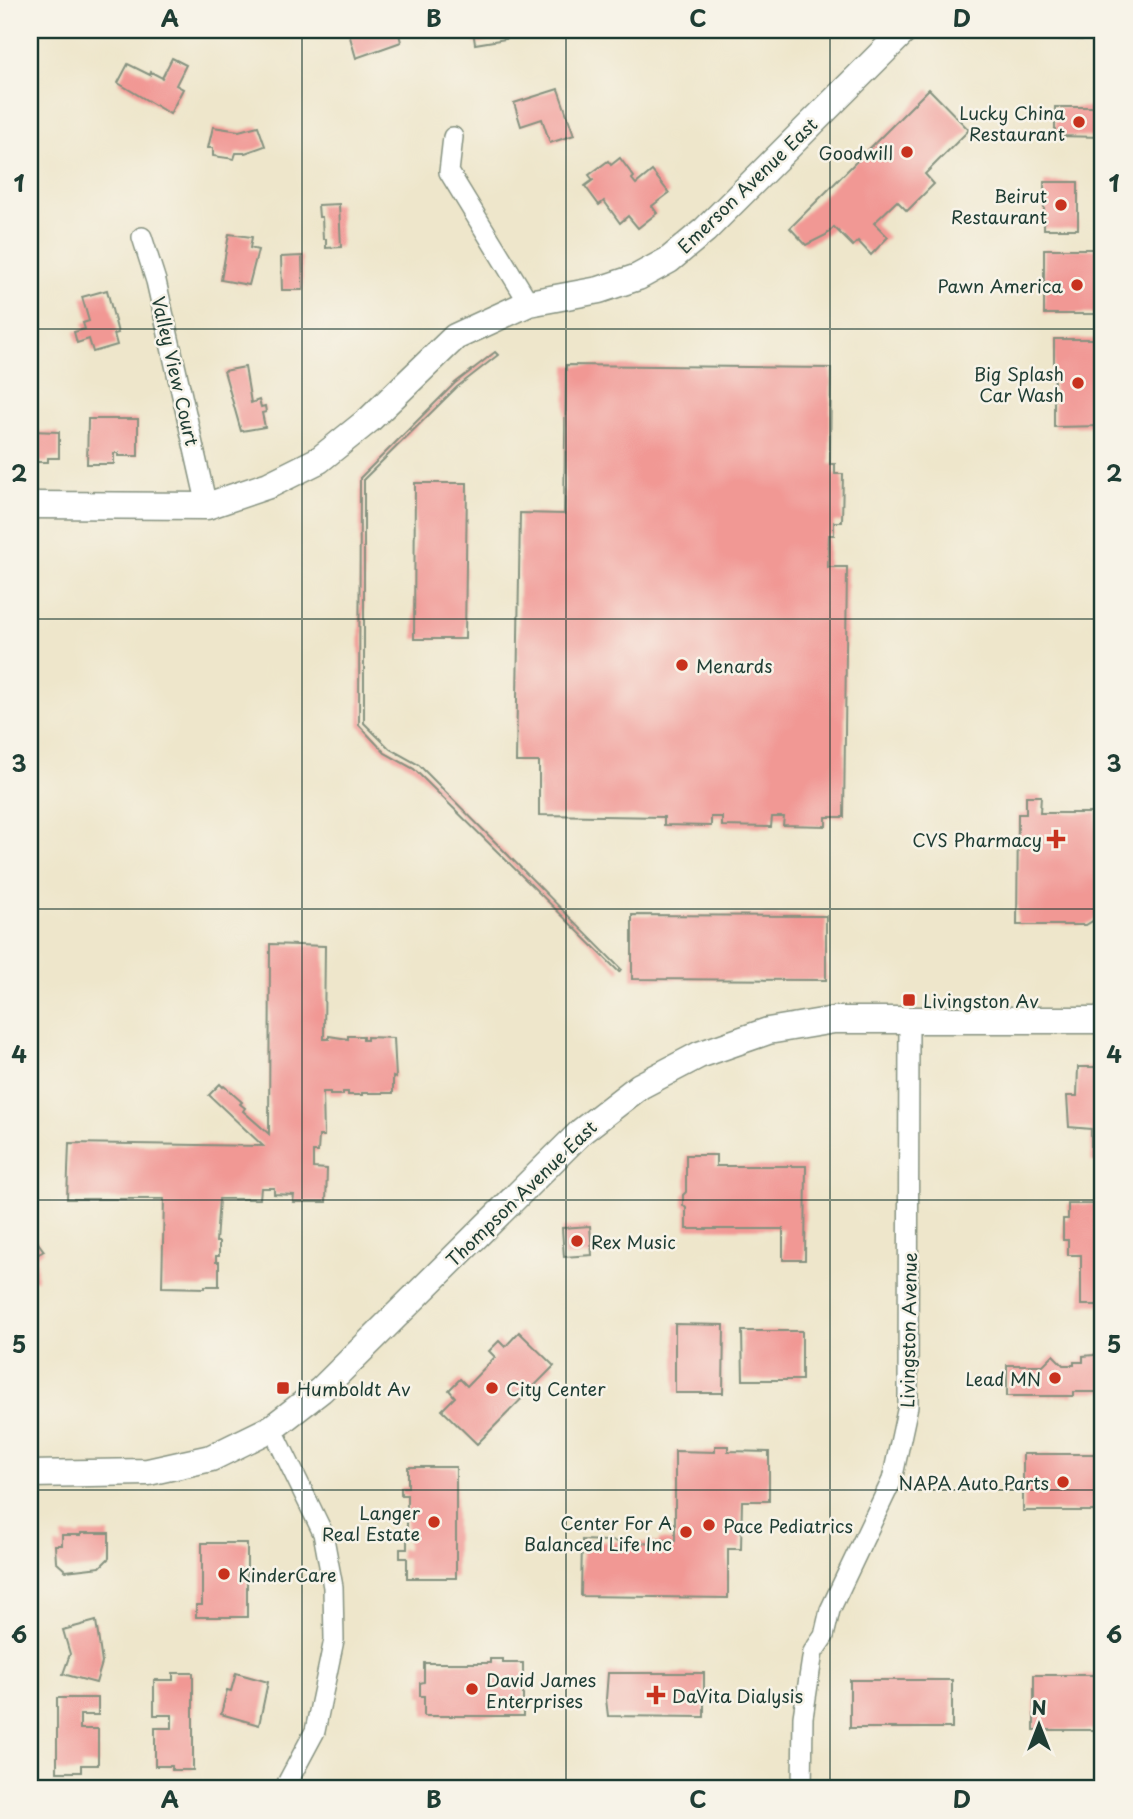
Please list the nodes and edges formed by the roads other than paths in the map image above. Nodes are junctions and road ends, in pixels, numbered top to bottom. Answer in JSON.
{"nodes":[{"id":1,"x":905,"y":30,"type":"edge"},
{"id":2,"x":453,"y":137,"type":"dead end"},
{"id":3,"x":142,"y":237,"type":"dead end"},
{"id":4,"x":529,"y":303,"type":"junction"},
{"id":5,"x":30,"y":505,"type":"edge"},
{"id":6,"x":207,"y":506,"type":"junction"},
{"id":7,"x":909,"y":1019,"type":"junction"},
{"id":8,"x":1103,"y":1020,"type":"edge"},
{"id":9,"x":272,"y":1428,"type":"junction"},
{"id":10,"x":30,"y":1474,"type":"edge"},
{"id":11,"x":284,"y":1789,"type":"edge"},
{"id":12,"x":802,"y":1789,"type":"edge"}],
"edges":[{"from":1,"to":4,"type":"street","name":"Emerson Avenue East"},
{"from":2,"to":4,"type":"street"},
{"from":3,"to":6,"type":"street","name":"Valley View Court"},
{"from":4,"to":6,"type":"street","name":"Emerson Avenue East"},
{"from":5,"to":6,"type":"street","name":"Emerson Avenue East"},
{"from":7,"to":8,"type":"street","name":"Thompson Avenue East"},
{"from":7,"to":9,"type":"street","name":"Thompson Avenue East"},
{"from":7,"to":12,"type":"street","name":"Livingston Avenue"},
{"from":9,"to":10,"type":"street","name":"Thompson Avenue East"},
{"from":9,"to":11,"type":"street"}]}
